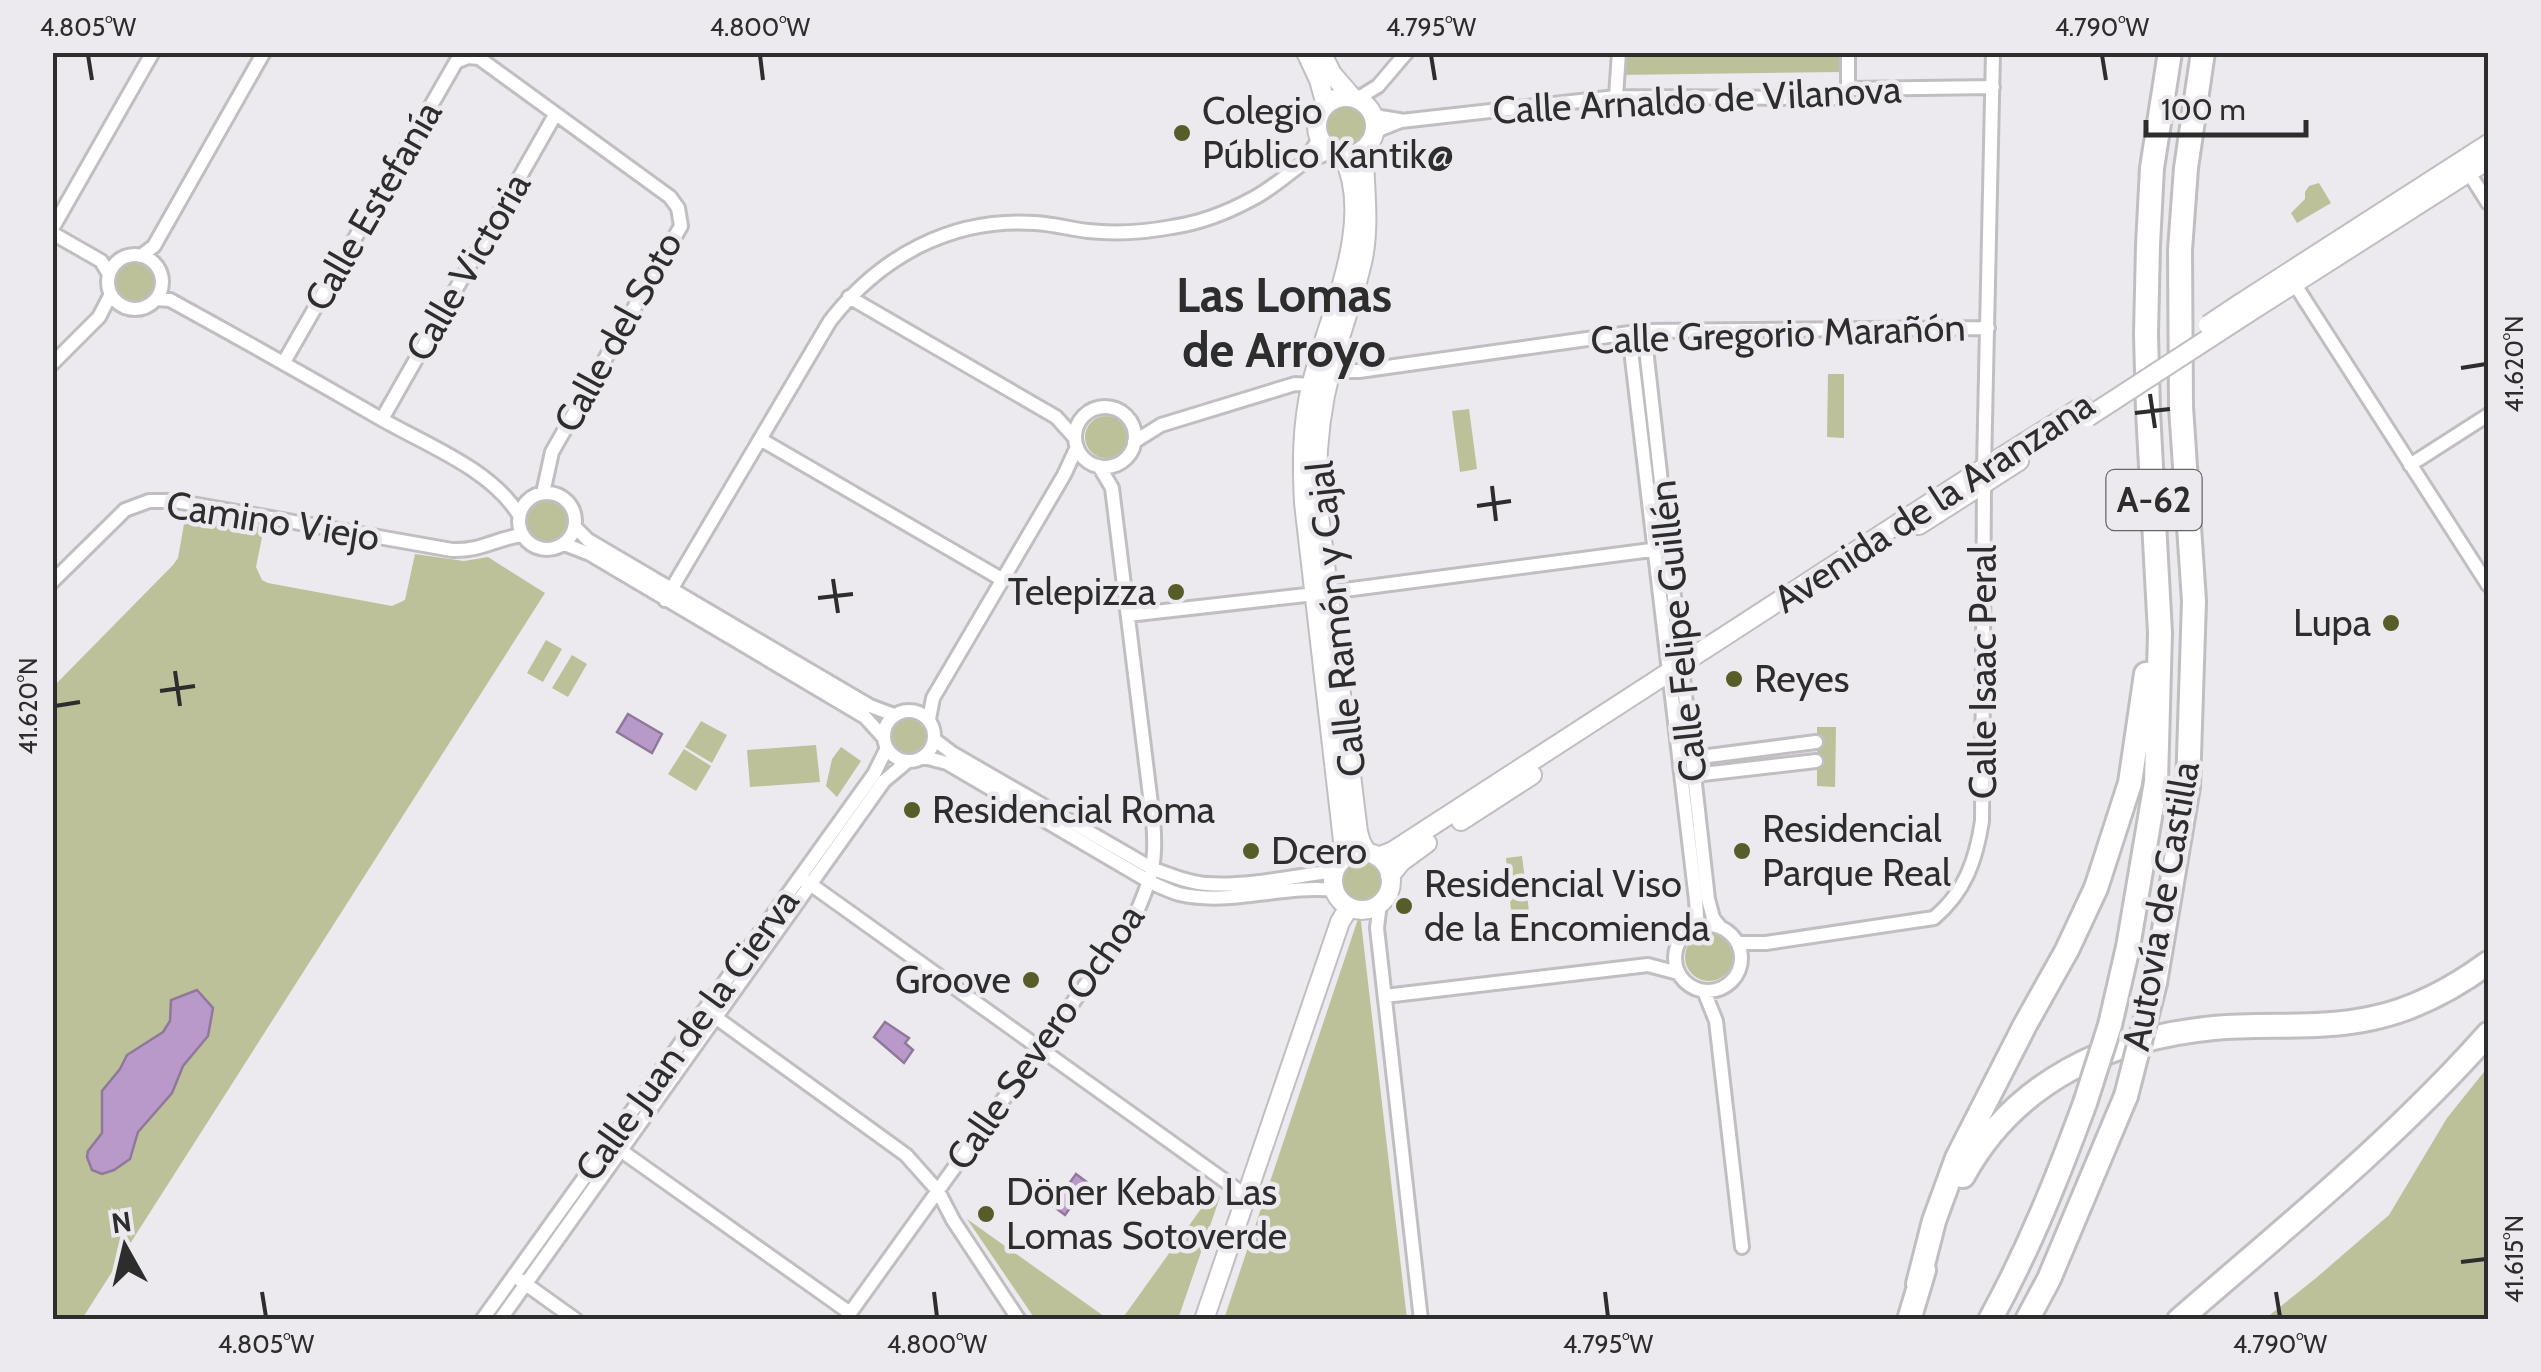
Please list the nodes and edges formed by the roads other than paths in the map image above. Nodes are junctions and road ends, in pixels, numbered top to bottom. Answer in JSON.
{"nodes":[{"id":1,"x":153,"y":52,"type":"edge"},
{"id":2,"x":264,"y":52,"type":"edge"},
{"id":3,"x":1306,"y":52,"type":"edge"},
{"id":4,"x":1322,"y":52,"type":"edge"},
{"id":5,"x":1407,"y":52,"type":"edge"},
{"id":6,"x":1619,"y":52,"type":"edge"},
{"id":7,"x":1848,"y":52,"type":"edge"},
{"id":8,"x":1993,"y":52,"type":"edge"},
{"id":9,"x":2170,"y":52,"type":"edge"},
{"id":10,"x":2202,"y":52,"type":"edge"},
{"id":11,"x":2218,"y":52,"type":"edge"},
{"id":12,"x":468,"y":57,"type":"joint"},
{"id":13,"x":1994,"y":87,"type":"junction"},
{"id":14,"x":1848,"y":89,"type":"junction"},
{"id":15,"x":1616,"y":97,"type":"junction"},
{"id":16,"x":1326,"y":105,"type":"junction"},
{"id":17,"x":1366,"y":110,"type":"junction"},
{"id":18,"x":555,"y":115,"type":"junction"},
{"id":19,"x":2488,"y":144,"type":"edge"},
{"id":20,"x":1331,"y":149,"type":"junction"},
{"id":21,"x":1364,"y":150,"type":"junction"},
{"id":22,"x":2488,"y":160,"type":"edge"},
{"id":23,"x":2469,"y":172,"type":"junction"},
{"id":24,"x":2488,"y":203,"type":"edge"},
{"id":25,"x":52,"y":231,"type":"edge"},
{"id":26,"x":147,"y":259,"type":"junction"},
{"id":27,"x":117,"y":261,"type":"junction"},
{"id":28,"x":100,"y":262,"type":"junction"},
{"id":29,"x":109,"y":274,"type":"junction"},
{"id":30,"x":2291,"y":278,"type":"junction"},
{"id":31,"x":111,"y":294,"type":"junction"},
{"id":32,"x":163,"y":296,"type":"junction"},
{"id":33,"x":849,"y":297,"type":"junction"},
{"id":34,"x":123,"y":306,"type":"junction"},
{"id":35,"x":99,"y":317,"type":"junction"},
{"id":36,"x":1988,"y":328,"type":"junction"},
{"id":37,"x":1644,"y":331,"type":"junction"},
{"id":38,"x":1629,"y":333,"type":"junction"},
{"id":39,"x":284,"y":362,"type":"junction"},
{"id":40,"x":52,"y":364,"type":"edge"},
{"id":41,"x":1330,"y":371,"type":"junction"},
{"id":42,"x":1311,"y":385,"type":"junction"},
{"id":43,"x":2488,"y":415,"type":"edge"},
{"id":44,"x":1084,"y":416,"type":"junction"},
{"id":45,"x":1056,"y":417,"type":"junction"},
{"id":46,"x":382,"y":419,"type":"junction"},
{"id":47,"x":1129,"y":419,"type":"junction"},
{"id":48,"x":1161,"y":425,"type":"junction"},
{"id":49,"x":760,"y":439,"type":"junction"},
{"id":50,"x":1076,"y":442,"type":"junction"},
{"id":51,"x":1134,"y":442,"type":"junction"},
{"id":52,"x":1121,"y":462,"type":"junction"},
{"id":53,"x":1093,"y":463,"type":"junction"},
{"id":54,"x":2410,"y":466,"type":"junction"},
{"id":55,"x":1064,"y":475,"type":"junction"},
{"id":56,"x":1984,"y":475,"type":"junction"},
{"id":57,"x":1112,"y":488,"type":"junction"},
{"id":58,"x":2154,"y":490,"type":"junction"},
{"id":59,"x":548,"y":493,"type":"junction"},
{"id":60,"x":522,"y":509,"type":"junction"},
{"id":61,"x":575,"y":527,"type":"junction"},
{"id":62,"x":522,"y":535,"type":"junction"},
{"id":63,"x":564,"y":544,"type":"junction"},
{"id":64,"x":1662,"y":548,"type":"junction"},
{"id":65,"x":1003,"y":580,"type":"junction"},
{"id":66,"x":52,"y":582,"type":"edge"},
{"id":67,"x":2488,"y":585,"type":"edge"},
{"id":68,"x":1322,"y":593,"type":"junction"},
{"id":69,"x":669,"y":594,"type":"junction"},
{"id":70,"x":2194,"y":601,"type":"junction"},
{"id":71,"x":1128,"y":615,"type":"junction"},
{"id":72,"x":1677,"y":674,"type":"junction"},
{"id":73,"x":894,"y":715,"type":"junction"},
{"id":74,"x":923,"y":715,"type":"junction"},
{"id":75,"x":935,"y":740,"type":"junction"},
{"id":76,"x":1816,"y":742,"type":"dead end"},
{"id":77,"x":886,"y":743,"type":"junction"},
{"id":78,"x":924,"y":757,"type":"junction"},
{"id":79,"x":1693,"y":758,"type":"junction"},
{"id":80,"x":908,"y":761,"type":"junction"},
{"id":81,"x":1816,"y":761,"type":"dead end"},
{"id":82,"x":1694,"y":775,"type":"junction"},
{"id":83,"x":1372,"y":855,"type":"junction"},
{"id":84,"x":1151,"y":875,"type":"junction"},
{"id":85,"x":1390,"y":876,"type":"junction"},
{"id":86,"x":805,"y":881,"type":"junction"},
{"id":87,"x":1349,"y":895,"type":"junction"},
{"id":88,"x":1721,"y":928,"type":"junction"},
{"id":89,"x":1693,"y":929,"type":"junction"},
{"id":90,"x":1766,"y":943,"type":"junction"},
{"id":91,"x":1738,"y":944,"type":"junction"},
{"id":92,"x":1677,"y":948,"type":"junction"},
{"id":93,"x":1740,"y":961,"type":"junction"},
{"id":94,"x":2488,"y":963,"type":"edge"},
{"id":95,"x":1648,"y":965,"type":"junction"},
{"id":96,"x":1678,"y":973,"type":"junction"},
{"id":97,"x":1723,"y":988,"type":"junction"},
{"id":98,"x":1704,"y":991,"type":"junction"},
{"id":99,"x":1385,"y":996,"type":"junction"},
{"id":100,"x":710,"y":1014,"type":"junction"},
{"id":101,"x":1716,"y":1021,"type":"junction"},
{"id":102,"x":2488,"y":1034,"type":"edge"},
{"id":103,"x":1040,"y":1048,"type":"junction"},
{"id":104,"x":616,"y":1147,"type":"junction"},
{"id":105,"x":938,"y":1191,"type":"junction"},
{"id":106,"x":1246,"y":1196,"type":"junction"},
{"id":107,"x":1742,"y":1247,"type":"dead end"},
{"id":108,"x":520,"y":1280,"type":"junction"},
{"id":109,"x":1918,"y":1284,"type":"junction"},
{"id":110,"x":848,"y":1316,"type":"edge"},
{"id":111,"x":482,"y":1320,"type":"edge"},
{"id":112,"x":500,"y":1320,"type":"edge"},
{"id":113,"x":576,"y":1320,"type":"edge"},
{"id":114,"x":1019,"y":1320,"type":"edge"},
{"id":115,"x":1204,"y":1320,"type":"edge"},
{"id":116,"x":1422,"y":1320,"type":"edge"},
{"id":117,"x":1909,"y":1320,"type":"edge"},
{"id":118,"x":1990,"y":1320,"type":"edge"},
{"id":119,"x":2027,"y":1320,"type":"edge"},
{"id":120,"x":2179,"y":1320,"type":"edge"}],
"edges":[{"from":1,"to":25,"type":"street"},
{"from":2,"to":26,"type":"street"},
{"from":3,"to":16,"type":"street"},
{"from":4,"to":17,"type":"street"},
{"from":5,"to":17,"type":"street"},
{"from":6,"to":15,"type":"street"},
{"from":7,"to":14,"type":"street"},
{"from":8,"to":13,"type":"street","name":"Calle Isaac Peral"},
{"from":9,"to":58,"type":"highway","name":"Autovía de Castilla","number":"A-62"},
{"from":10,"to":70,"type":"highway","name":"Autovía de Castilla","number":"A-62"},
{"from":11,"to":70,"type":"highway"},
{"from":12,"to":18,"type":"street","name":"Calle del Soto"},
{"from":12,"to":39,"type":"street","name":"Calle Estefanía"},
{"from":13,"to":14,"type":"street","name":"Calle Arnaldo de Vilanova"},
{"from":13,"to":36,"type":"street","name":"Calle Isaac Peral"},
{"from":14,"to":15,"type":"street","name":"Calle Arnaldo de Vilanova"},
{"from":15,"to":17,"type":"street","name":"Calle Arnaldo de Vilanova"},
{"from":16,"to":17,"type":"street"},
{"from":16,"to":20,"type":"street"},
{"from":17,"to":21,"type":"street"},
{"from":18,"to":46,"type":"street","name":"Calle Victoria"},
{"from":18,"to":59,"type":"street","name":"Calle del Soto"},
{"from":19,"to":30,"type":"street","name":"Avenida de la Aranzana"},
{"from":20,"to":21,"type":"street"},
{"from":20,"to":33,"type":"street"},
{"from":20,"to":42,"type":"street","name":"Calle Ramón y Cajal"},
{"from":21,"to":41,"type":"street","name":"Calle Ramón y Cajal"},
{"from":22,"to":23,"type":"street","name":"Avenida de la Aranzana"},
{"from":23,"to":24,"type":"street"},
{"from":23,"to":30,"type":"street","name":"Avenida de la Aranzana"},
{"from":25,"to":28,"type":"street"},
{"from":26,"to":27,"type":"street"},
{"from":26,"to":32,"type":"street"},
{"from":27,"to":28,"type":"street"},
{"from":27,"to":29,"type":"street"},
{"from":28,"to":29,"type":"street"},
{"from":29,"to":31,"type":"street"},
{"from":30,"to":54,"type":"street"},
{"from":30,"to":56,"type":"street","name":"Avenida de la Aranzana","bridge":true},
{"from":31,"to":34,"type":"street"},
{"from":31,"to":35,"type":"street"},
{"from":32,"to":34,"type":"street"},
{"from":32,"to":39,"type":"street"},
{"from":33,"to":45,"type":"street"},
{"from":33,"to":49,"type":"street"},
{"from":34,"to":35,"type":"street"},
{"from":35,"to":40,"type":"street"},
{"from":36,"to":37,"type":"street","name":"Calle Gregorio Marañón"},
{"from":36,"to":56,"type":"street","name":"Calle Isaac Peral"},
{"from":37,"to":38,"type":"street","name":"Calle Gregorio Marañón"},
{"from":37,"to":64,"type":"street","name":"Calle Felipe Guillén"},
{"from":38,"to":41,"type":"street","name":"Calle Gregorio Marañón"},
{"from":38,"to":64,"type":"street","name":"Calle Felipe Guillén"},
{"from":39,"to":46,"type":"street"},
{"from":41,"to":68,"type":"street","name":"Calle Ramón y Cajal"},
{"from":42,"to":48,"type":"street"},
{"from":42,"to":68,"type":"street","name":"Calle Ramón y Cajal"},
{"from":43,"to":54,"type":"street"},
{"from":44,"to":45,"type":"street"},
{"from":44,"to":47,"type":"street"},
{"from":44,"to":50,"type":"street"},
{"from":45,"to":50,"type":"street"},
{"from":46,"to":60,"type":"street"},
{"from":47,"to":48,"type":"street"},
{"from":47,"to":51,"type":"street"},
{"from":48,"to":51,"type":"street"},
{"from":49,"to":65,"type":"street"},
{"from":49,"to":69,"type":"street"},
{"from":50,"to":53,"type":"street"},
{"from":50,"to":55,"type":"street"},
{"from":51,"to":52,"type":"street"},
{"from":52,"to":53,"type":"street"},
{"from":52,"to":57,"type":"street","name":"Calle Severo Ochoa"},
{"from":53,"to":55,"type":"street"},
{"from":53,"to":57,"type":"street","name":"Calle Severo Ochoa"},
{"from":54,"to":67,"type":"street"},
{"from":55,"to":65,"type":"street"},
{"from":56,"to":72,"type":"street","name":"Avenida de la Aranzana"},
{"from":56,"to":90,"type":"street","name":"Calle Isaac Peral"},
{"from":57,"to":71,"type":"street","name":"Calle Severo Ochoa"},
{"from":58,"to":109,"type":"highway"},
{"from":58,"to":118,"type":"highway","name":"Autovía de Castilla","number":"A-62","bridge":true},
{"from":59,"to":60,"type":"street"},
{"from":59,"to":61,"type":"street"},
{"from":60,"to":62,"type":"street"},
{"from":61,"to":63,"type":"street"},
{"from":61,"to":69,"type":"street"},
{"from":62,"to":63,"type":"street"},
{"from":62,"to":66,"type":"street","name":"Camino Viejo"},
{"from":63,"to":69,"type":"street"},
{"from":64,"to":68,"type":"street"},
{"from":64,"to":72,"type":"street","name":"Calle Felipe Guillén"},
{"from":65,"to":74,"type":"street"},
{"from":68,"to":71,"type":"street"},
{"from":68,"to":83,"type":"street","name":"Calle Ramón y Cajal"},
{"from":68,"to":87,"type":"street","name":"Calle Ramón y Cajal"},
{"from":69,"to":73,"type":"street"},
{"from":69,"to":77,"type":"street"},
{"from":70,"to":119,"type":"highway","name":"Autovía de Castilla","number":"A-62","bridge":true},
{"from":71,"to":84,"type":"street","name":"Calle Severo Ochoa"},
{"from":72,"to":79,"type":"street","name":"Calle Felipe Guillén"},
{"from":72,"to":83,"type":"street","name":"Avenida de la Aranzana"},
{"from":72,"to":85,"type":"street","name":"Avenida de la Aranzana"},
{"from":72,"to":89,"type":"street","name":"Calle Felipe Guillén"},
{"from":73,"to":74,"type":"street"},
{"from":73,"to":77,"type":"street"},
{"from":74,"to":75,"type":"street"},
{"from":75,"to":78,"type":"street"},
{"from":75,"to":84,"type":"street"},
{"from":76,"to":79,"type":"street"},
{"from":77,"to":80,"type":"street"},
{"from":77,"to":86,"type":"street","name":"Calle Juan de la Cierva"},
{"from":78,"to":80,"type":"street"},
{"from":78,"to":84,"type":"street"},
{"from":79,"to":82,"type":"street","name":"Calle Felipe Guillén"},
{"from":80,"to":86,"type":"street","name":"Calle Juan de la Cierva"},
{"from":81,"to":82,"type":"street"},
{"from":82,"to":88,"type":"street","name":"Calle Felipe Guillén"},
{"from":83,"to":85,"type":"street","name":"Calle Ramón y Cajal"},
{"from":83,"to":87,"type":"street","name":"Avenida de la Aranzana"},
{"from":84,"to":87,"type":"street"},
{"from":84,"to":103,"type":"street","name":"Calle Severo Ochoa"},
{"from":85,"to":87,"type":"street"},
{"from":86,"to":100,"type":"street","name":"Calle Juan de la Cierva"},
{"from":86,"to":103,"type":"street"},
{"from":87,"to":99,"type":"street"},
{"from":87,"to":106,"type":"street","name":"Calle Ramón y Cajal"},
{"from":88,"to":89,"type":"street"},
{"from":88,"to":91,"type":"street"},
{"from":89,"to":92,"type":"street"},
{"from":90,"to":91,"type":"street"},
{"from":90,"to":93,"type":"street"},
{"from":91,"to":93,"type":"street"},
{"from":92,"to":95,"type":"street"},
{"from":92,"to":96,"type":"street"},
{"from":93,"to":97,"type":"street"},
{"from":94,"to":109,"type":"highway"},
{"from":95,"to":96,"type":"street"},
{"from":95,"to":99,"type":"street"},
{"from":96,"to":98,"type":"street"},
{"from":97,"to":98,"type":"street"},
{"from":97,"to":101,"type":"street"},
{"from":98,"to":101,"type":"street"},
{"from":99,"to":116,"type":"street"},
{"from":100,"to":104,"type":"street","name":"Calle Juan de la Cierva"},
{"from":100,"to":105,"type":"street"},
{"from":101,"to":107,"type":"street"},
{"from":102,"to":120,"type":"highway"},
{"from":103,"to":105,"type":"street","name":"Calle Severo Ochoa"},
{"from":103,"to":106,"type":"street"},
{"from":104,"to":108,"type":"street","name":"Calle Juan de la Cierva"},
{"from":104,"to":110,"type":"street"},
{"from":105,"to":110,"type":"street","name":"Calle Severo Ochoa"},
{"from":105,"to":114,"type":"street"},
{"from":106,"to":115,"type":"street","name":"Calle Ramón y Cajal"},
{"from":108,"to":111,"type":"street","name":"Calle Juan de la Cierva"},
{"from":108,"to":112,"type":"street","name":"Calle Juan de la Cierva"},
{"from":108,"to":113,"type":"street"},
{"from":109,"to":117,"type":"highway"}]}
